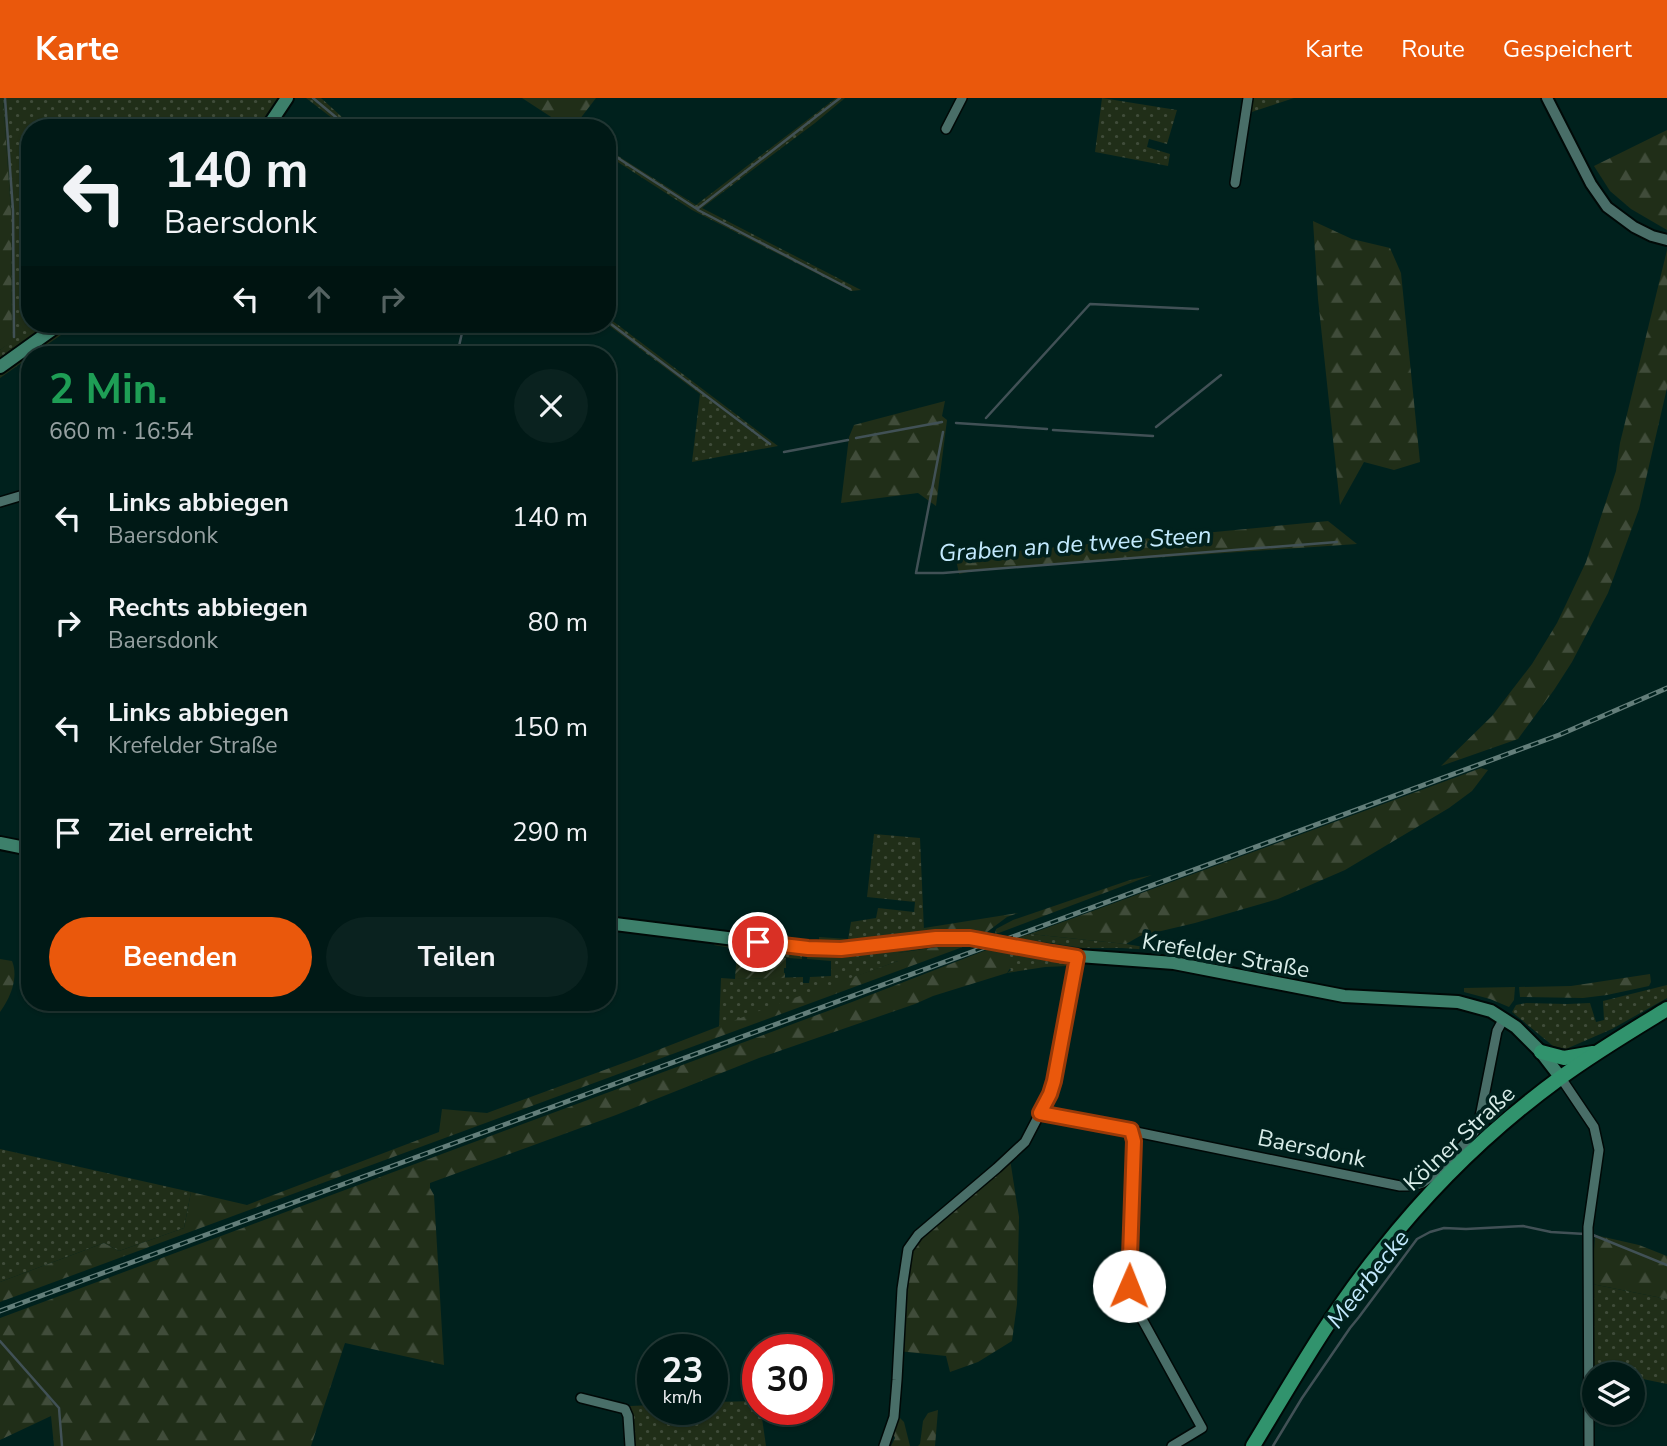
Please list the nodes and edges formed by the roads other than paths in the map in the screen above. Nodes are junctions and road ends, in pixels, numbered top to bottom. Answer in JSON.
{"nodes":[{"id":1,"x":287,"y":98,"type":"edge"},
{"id":2,"x":962,"y":98,"type":"edge"},
{"id":3,"x":1248,"y":98,"type":"edge"},
{"id":4,"x":1547,"y":98,"type":"edge"},
{"id":5,"x":273,"y":119,"type":"edge"},
{"id":6,"x":946,"y":129,"type":"dead end"},
{"id":7,"x":1235,"y":183,"type":"dead end"},
{"id":8,"x":1667,"y":240,"type":"edge"},
{"id":9,"x":47,"y":333,"type":"edge"},
{"id":10,"x":29,"y":346,"type":"edge"},
{"id":11,"x":21,"y":352,"type":"edge"},
{"id":12,"x":0,"y":367,"type":"edge"},
{"id":13,"x":21,"y":496,"type":"edge"},
{"id":14,"x":0,"y":502,"type":"edge"},
{"id":15,"x":0,"y":843,"type":"edge"},
{"id":16,"x":21,"y":847,"type":"edge"},
{"id":17,"x":616,"y":924,"type":"edge"},
{"id":18,"x":1077,"y":957,"type":"junction"},
{"id":19,"x":1667,"y":1009,"type":"edge"},
{"id":20,"x":1504,"y":1018,"type":"junction"},
{"id":21,"x":1601,"y":1051,"type":"junction"},
{"id":22,"x":1541,"y":1052,"type":"junction"},
{"id":23,"x":1561,"y":1078,"type":"junction"},
{"id":24,"x":1040,"y":1113,"type":"junction"},
{"id":25,"x":1131,"y":1130,"type":"junction"},
{"id":26,"x":581,"y":1398,"type":"dead end"},
{"id":27,"x":630,"y":1446,"type":"edge"},
{"id":28,"x":884,"y":1446,"type":"edge"},
{"id":29,"x":1172,"y":1446,"type":"edge"},
{"id":30,"x":1252,"y":1446,"type":"edge"},
{"id":31,"x":1589,"y":1446,"type":"edge"}],
"edges":[{"from":1,"to":5,"type":"main road"},
{"from":2,"to":6,"type":"street"},
{"from":3,"to":7,"type":"street"},
{"from":4,"to":8,"type":"street"},
{"from":9,"to":10,"type":"main road"},
{"from":11,"to":12,"type":"main road"},
{"from":13,"to":14,"type":"street"},
{"from":15,"to":16,"type":"main road"},
{"from":17,"to":18,"type":"main road","name":"Krefelder Straße"},
{"from":18,"to":20,"type":"main road","name":"Krefelder Straße"},
{"from":18,"to":24,"type":"street"},
{"from":19,"to":21,"type":"main road","name":"Kölner Straße"},
{"from":20,"to":22,"type":"main road","name":"Krefelder Straße"},
{"from":20,"to":25,"type":"street","name":"Baersdonk"},
{"from":21,"to":22,"type":"main road"},
{"from":21,"to":23,"type":"main road","name":"Kölner Straße"},
{"from":22,"to":23,"type":"main road","name":"Krefelder Straße"},
{"from":23,"to":30,"type":"main road","name":"Kölner Straße"},
{"from":23,"to":31,"type":"street"},
{"from":24,"to":25,"type":"street","name":"Baersdonk"},
{"from":24,"to":28,"type":"street"},
{"from":25,"to":29,"type":"street"},
{"from":26,"to":27,"type":"street"}]}
